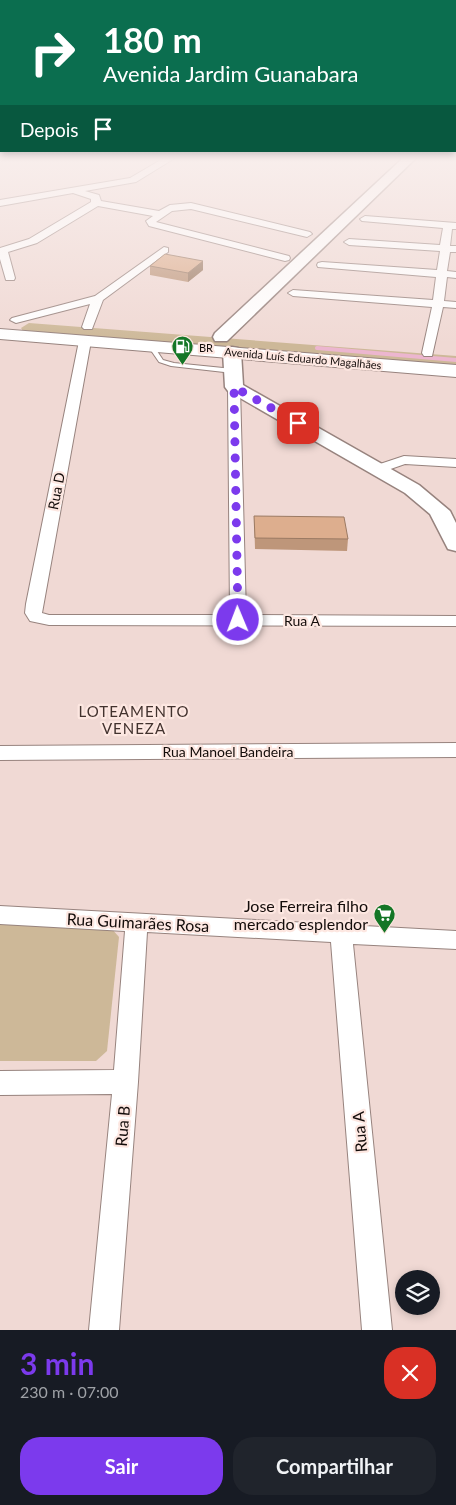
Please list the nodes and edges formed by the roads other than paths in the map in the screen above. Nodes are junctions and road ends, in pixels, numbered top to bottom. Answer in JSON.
{"nodes":[{"id":1,"x":68,"y":220,"type":"edge"},
{"id":2,"x":152,"y":220,"type":"edge"},
{"id":3,"x":249,"y":220,"type":"edge"},
{"id":4,"x":344,"y":220,"type":"edge"},
{"id":5,"x":381,"y":220,"type":"edge"},
{"id":6,"x":452,"y":225,"type":"edge"},
{"id":7,"x":307,"y":234,"type":"dead end"},
{"id":8,"x":349,"y":242,"type":"dead end"},
{"id":9,"x":451,"y":249,"type":"edge"},
{"id":10,"x":164,"y":250,"type":"dead end"},
{"id":11,"x":2,"y":251,"type":"edge"},
{"id":12,"x":285,"y":258,"type":"dead end"},
{"id":13,"x":322,"y":265,"type":"dead end"},
{"id":14,"x":442,"y":274,"type":"junction"},
{"id":15,"x":456,"y":275,"type":"edge"},
{"id":16,"x":10,"y":278,"type":"dead end"},
{"id":17,"x":293,"y":293,"type":"dead end"},
{"id":18,"x":99,"y":298,"type":"junction"},
{"id":19,"x":438,"y":303,"type":"junction"},
{"id":20,"x":456,"y":305,"type":"edge"},
{"id":21,"x":4,"y":322,"type":"edge"},
{"id":22,"x":52,"y":324,"type":"junction"},
{"id":23,"x":0,"y":334,"type":"edge"},
{"id":24,"x":86,"y":334,"type":"junction"},
{"id":25,"x":38,"y":337,"type":"junction"},
{"id":26,"x":221,"y":337,"type":"junction"},
{"id":27,"x":428,"y":353,"type":"junction"},
{"id":28,"x":456,"y":355,"type":"edge"},
{"id":29,"x":233,"y":370,"type":"junction"},
{"id":30,"x":456,"y":371,"type":"edge"},
{"id":31,"x":456,"y":463,"type":"edge"},
{"id":32,"x":379,"y":469,"type":"junction"},
{"id":33,"x":456,"y":544,"type":"edge"},
{"id":34,"x":58,"y":620,"type":"joint"},
{"id":35,"x":238,"y":620,"type":"junction"},
{"id":36,"x":456,"y":621,"type":"edge"},
{"id":37,"x":456,"y":750,"type":"edge"},
{"id":38,"x":0,"y":753,"type":"edge"},
{"id":39,"x":0,"y":915,"type":"edge"},
{"id":40,"x":137,"y":922,"type":"junction"},
{"id":41,"x":341,"y":934,"type":"junction"},
{"id":42,"x":456,"y":940,"type":"edge"},
{"id":43,"x":126,"y":1082,"type":"junction"},
{"id":44,"x":0,"y":1083,"type":"edge"},
{"id":45,"x":104,"y":1330,"type":"edge"},
{"id":46,"x":377,"y":1330,"type":"edge"}],
"edges":[{"from":1,"to":11,"type":"street"},
{"from":2,"to":12,"type":"street"},
{"from":3,"to":7,"type":"street"},
{"from":4,"to":26,"type":"street"},
{"from":5,"to":6,"type":"street"},
{"from":6,"to":9,"type":"street"},
{"from":8,"to":9,"type":"street"},
{"from":9,"to":14,"type":"street"},
{"from":10,"to":18,"type":"street"},
{"from":11,"to":16,"type":"street"},
{"from":13,"to":14,"type":"street"},
{"from":14,"to":15,"type":"street"},
{"from":14,"to":19,"type":"street"},
{"from":17,"to":19,"type":"street"},
{"from":18,"to":21,"type":"street"},
{"from":18,"to":24,"type":"street","name":"Rua D"},
{"from":19,"to":20,"type":"street"},
{"from":19,"to":27,"type":"street"},
{"from":21,"to":22,"type":"main road","name":"Avenida Luís Eduardo Magalhães"},
{"from":22,"to":24,"type":"main road","name":"Avenida Luís Eduardo Magalhães"},
{"from":22,"to":25,"type":"main road"},
{"from":23,"to":25,"type":"main road","name":"Avenida Luís Eduardo Magalhães"},
{"from":24,"to":25,"type":"main road","name":"Avenida Luís Eduardo Magalhães"},
{"from":24,"to":26,"type":"main road","name":"Avenida Luís Eduardo Magalhães"},
{"from":24,"to":29,"type":"main road","name":"Avenida Luís Eduardo Magalhães"},
{"from":24,"to":34,"type":"street","name":"Rua D"},
{"from":26,"to":27,"type":"main road","name":"Avenida Luís Eduardo Magalhães"},
{"from":27,"to":28,"type":"main road","name":"Avenida Luís Eduardo Magalhães"},
{"from":29,"to":30,"type":"main road","name":"Avenida Luís Eduardo Magalhães"},
{"from":29,"to":32,"type":"street"},
{"from":29,"to":35,"type":"street"},
{"from":31,"to":32,"type":"street"},
{"from":32,"to":33,"type":"street"},
{"from":34,"to":35,"type":"street","name":"Rua A"},
{"from":35,"to":36,"type":"street","name":"Rua A"},
{"from":37,"to":38,"type":"street","name":"Rua Manoel Bandeira"},
{"from":39,"to":40,"type":"street","name":"Rua Guimarães Rosa"},
{"from":40,"to":41,"type":"street","name":"Rua Guimarães Rosa"},
{"from":40,"to":43,"type":"street","name":"Rua B"},
{"from":41,"to":42,"type":"street","name":"Rua Guimarães Rosa"},
{"from":41,"to":46,"type":"street","name":"Rua A"},
{"from":43,"to":44,"type":"street"},
{"from":43,"to":45,"type":"street","name":"Rua B"}]}
